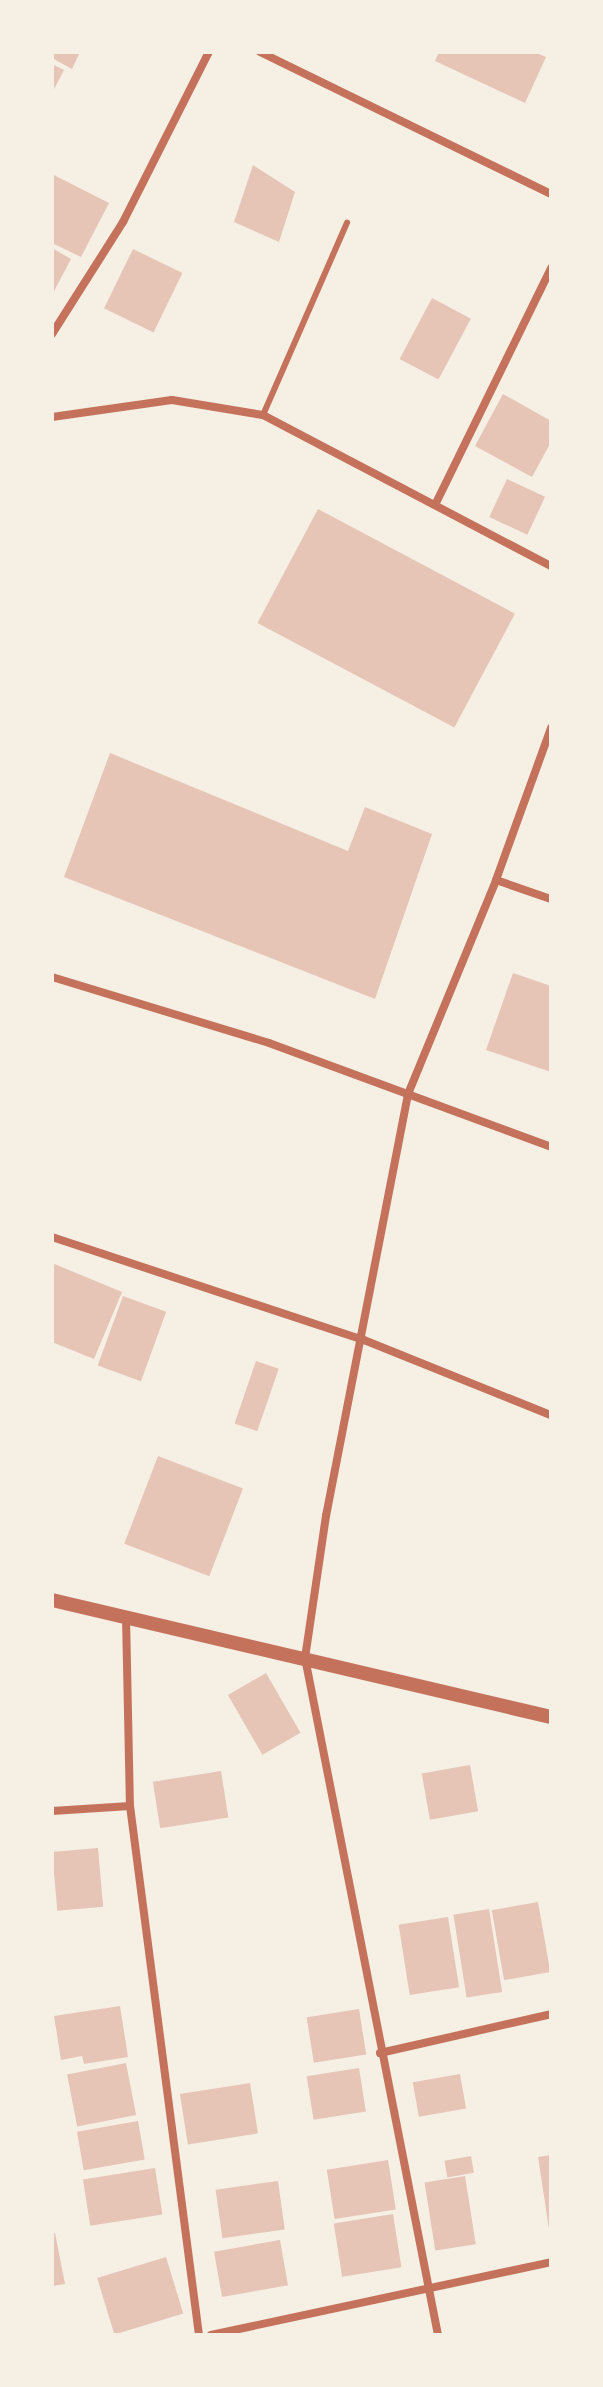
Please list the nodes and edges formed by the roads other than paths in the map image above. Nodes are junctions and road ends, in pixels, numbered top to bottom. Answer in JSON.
{"nodes":[{"id":1,"x":209,"y":52,"type":"edge"},
{"id":2,"x":260,"y":52,"type":"edge"},
{"id":3,"x":551,"y":194,"type":"edge"},
{"id":4,"x":347,"y":223,"type":"dead end"},
{"id":5,"x":551,"y":268,"type":"edge"},
{"id":6,"x":52,"y":334,"type":"edge"},
{"id":7,"x":263,"y":415,"type":"junction"},
{"id":8,"x":52,"y":417,"type":"edge"},
{"id":9,"x":435,"y":505,"type":"junction"},
{"id":10,"x":551,"y":566,"type":"edge"},
{"id":11,"x":551,"y":728,"type":"edge"},
{"id":12,"x":496,"y":880,"type":"junction"},
{"id":13,"x":551,"y":899,"type":"edge"},
{"id":14,"x":52,"y":977,"type":"edge"},
{"id":15,"x":408,"y":1094,"type":"junction"},
{"id":16,"x":551,"y":1147,"type":"edge"},
{"id":17,"x":52,"y":1237,"type":"edge"},
{"id":18,"x":364,"y":1340,"type":"junction"},
{"id":19,"x":551,"y":1415,"type":"edge"},
{"id":20,"x":52,"y":1600,"type":"edge"},
{"id":21,"x":126,"y":1617,"type":"junction"},
{"id":22,"x":305,"y":1658,"type":"junction"},
{"id":23,"x":551,"y":1717,"type":"edge"},
{"id":24,"x":130,"y":1806,"type":"junction"},
{"id":25,"x":52,"y":1811,"type":"edge"},
{"id":26,"x":551,"y":2014,"type":"edge"},
{"id":27,"x":380,"y":2053,"type":"junction"},
{"id":28,"x":551,"y":2262,"type":"edge"},
{"id":29,"x":425,"y":2285,"type":"junction"},
{"id":30,"x":199,"y":2335,"type":"edge"},
{"id":31,"x":211,"y":2335,"type":"edge"},
{"id":32,"x":438,"y":2335,"type":"edge"}],
"edges":[{"from":1,"to":6,"type":"street"},
{"from":2,"to":3,"type":"street"},
{"from":4,"to":7,"type":"lane"},
{"from":5,"to":9,"type":"street"},
{"from":7,"to":8,"type":"street"},
{"from":7,"to":9,"type":"street"},
{"from":9,"to":10,"type":"street"},
{"from":11,"to":12,"type":"street"},
{"from":12,"to":13,"type":"street"},
{"from":12,"to":15,"type":"street"},
{"from":14,"to":15,"type":"street"},
{"from":15,"to":16,"type":"street"},
{"from":15,"to":18,"type":"street"},
{"from":17,"to":18,"type":"street"},
{"from":18,"to":19,"type":"street"},
{"from":18,"to":22,"type":"street"},
{"from":20,"to":21,"type":"street"},
{"from":21,"to":22,"type":"street"},
{"from":21,"to":24,"type":"street"},
{"from":22,"to":23,"type":"street"},
{"from":22,"to":27,"type":"street"},
{"from":24,"to":25,"type":"street"},
{"from":24,"to":30,"type":"street"},
{"from":26,"to":27,"type":"street"},
{"from":27,"to":29,"type":"street"},
{"from":28,"to":29,"type":"street"},
{"from":29,"to":31,"type":"street"},
{"from":29,"to":32,"type":"street"}]}
